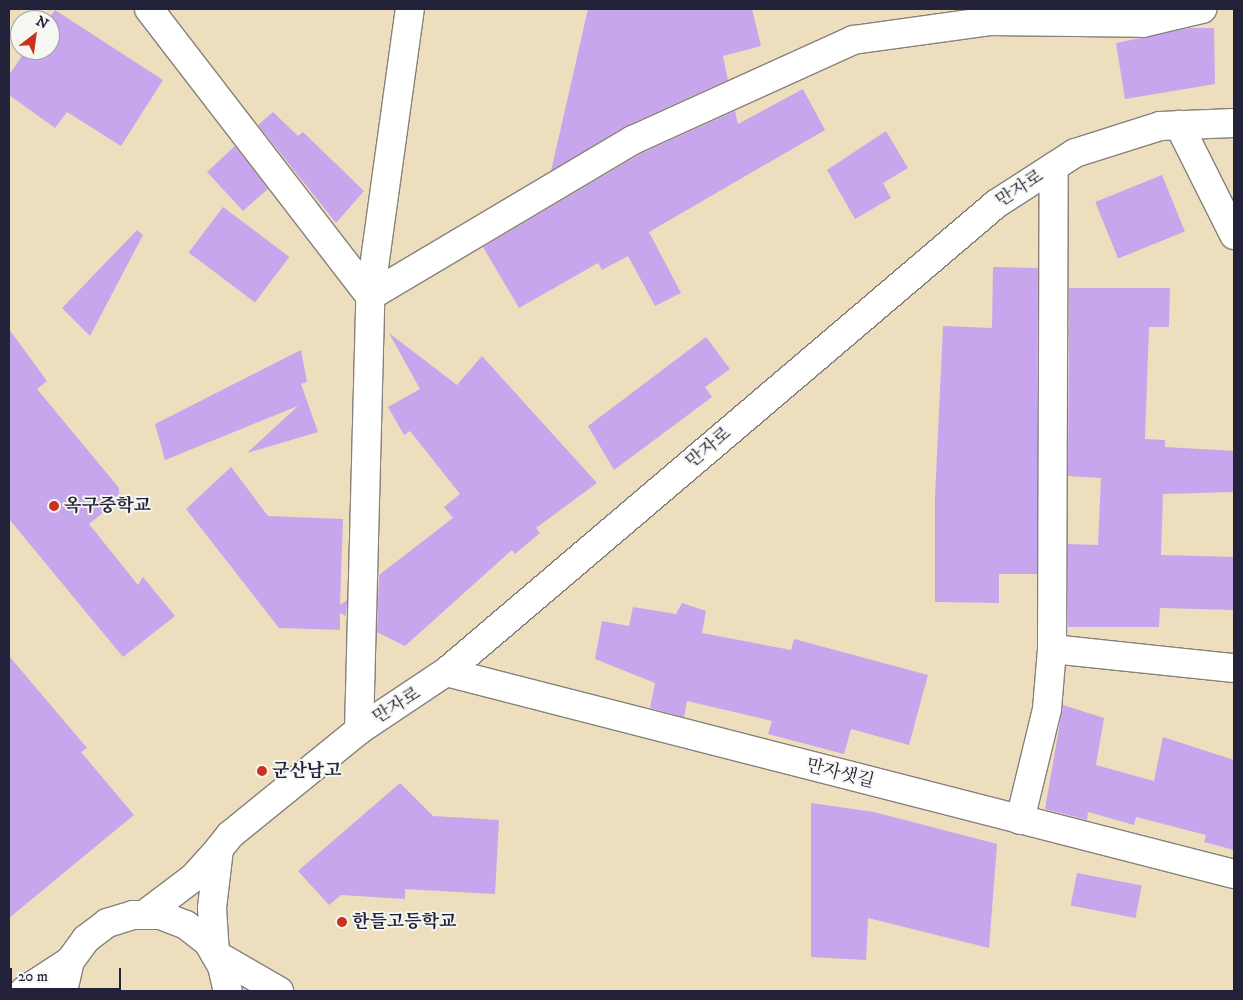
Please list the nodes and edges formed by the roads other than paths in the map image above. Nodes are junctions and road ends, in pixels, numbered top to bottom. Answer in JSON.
{"nodes":[{"id":1,"x":149,"y":9,"type":"edge"},
{"id":2,"x":410,"y":9,"type":"edge"},
{"id":3,"x":1202,"y":9,"type":"edge"},
{"id":4,"x":1234,"y":123,"type":"edge"},
{"id":5,"x":1179,"y":125,"type":"junction"},
{"id":6,"x":1054,"y":167,"type":"junction"},
{"id":7,"x":1234,"y":235,"type":"edge"},
{"id":8,"x":370,"y":296,"type":"junction"},
{"id":9,"x":1052,"y":649,"type":"junction"},
{"id":10,"x":1234,"y":668,"type":"edge"},
{"id":11,"x":446,"y":672,"type":"junction"},
{"id":12,"x":359,"y":730,"type":"junction"},
{"id":13,"x":1020,"y":820,"type":"junction"},
{"id":14,"x":219,"y":849,"type":"junction"},
{"id":15,"x":1234,"y":874,"type":"edge"},
{"id":16,"x":144,"y":915,"type":"junction"},
{"id":17,"x":215,"y":954,"type":"junction"},
{"id":18,"x":70,"y":961,"type":"junction"},
{"id":19,"x":24,"y":991,"type":"edge"},
{"id":20,"x":63,"y":991,"type":"edge"},
{"id":21,"x":228,"y":991,"type":"edge"},
{"id":22,"x":279,"y":991,"type":"edge"}],
"edges":[{"from":1,"to":8,"type":"street"},
{"from":2,"to":8,"type":"street"},
{"from":3,"to":8,"type":"street"},
{"from":4,"to":5,"type":"street","name":"만자로"},
{"from":5,"to":6,"type":"street","name":"만자로"},
{"from":5,"to":7,"type":"street"},
{"from":6,"to":9,"type":"street"},
{"from":6,"to":11,"type":"street","name":"만자로"},
{"from":8,"to":12,"type":"street"},
{"from":9,"to":10,"type":"street"},
{"from":9,"to":13,"type":"street"},
{"from":11,"to":12,"type":"street","name":"만자로"},
{"from":11,"to":13,"type":"street","name":"만자샛길"},
{"from":12,"to":14,"type":"street","name":"만자로"},
{"from":13,"to":15,"type":"street","name":"만자샛길"},
{"from":14,"to":16,"type":"street","name":"만자로"},
{"from":14,"to":17,"type":"street"},
{"from":16,"to":17,"type":"street"},
{"from":16,"to":18,"type":"street"},
{"from":17,"to":21,"type":"street"},
{"from":17,"to":22,"type":"street"},
{"from":18,"to":19,"type":"street"},
{"from":18,"to":20,"type":"street"}]}
